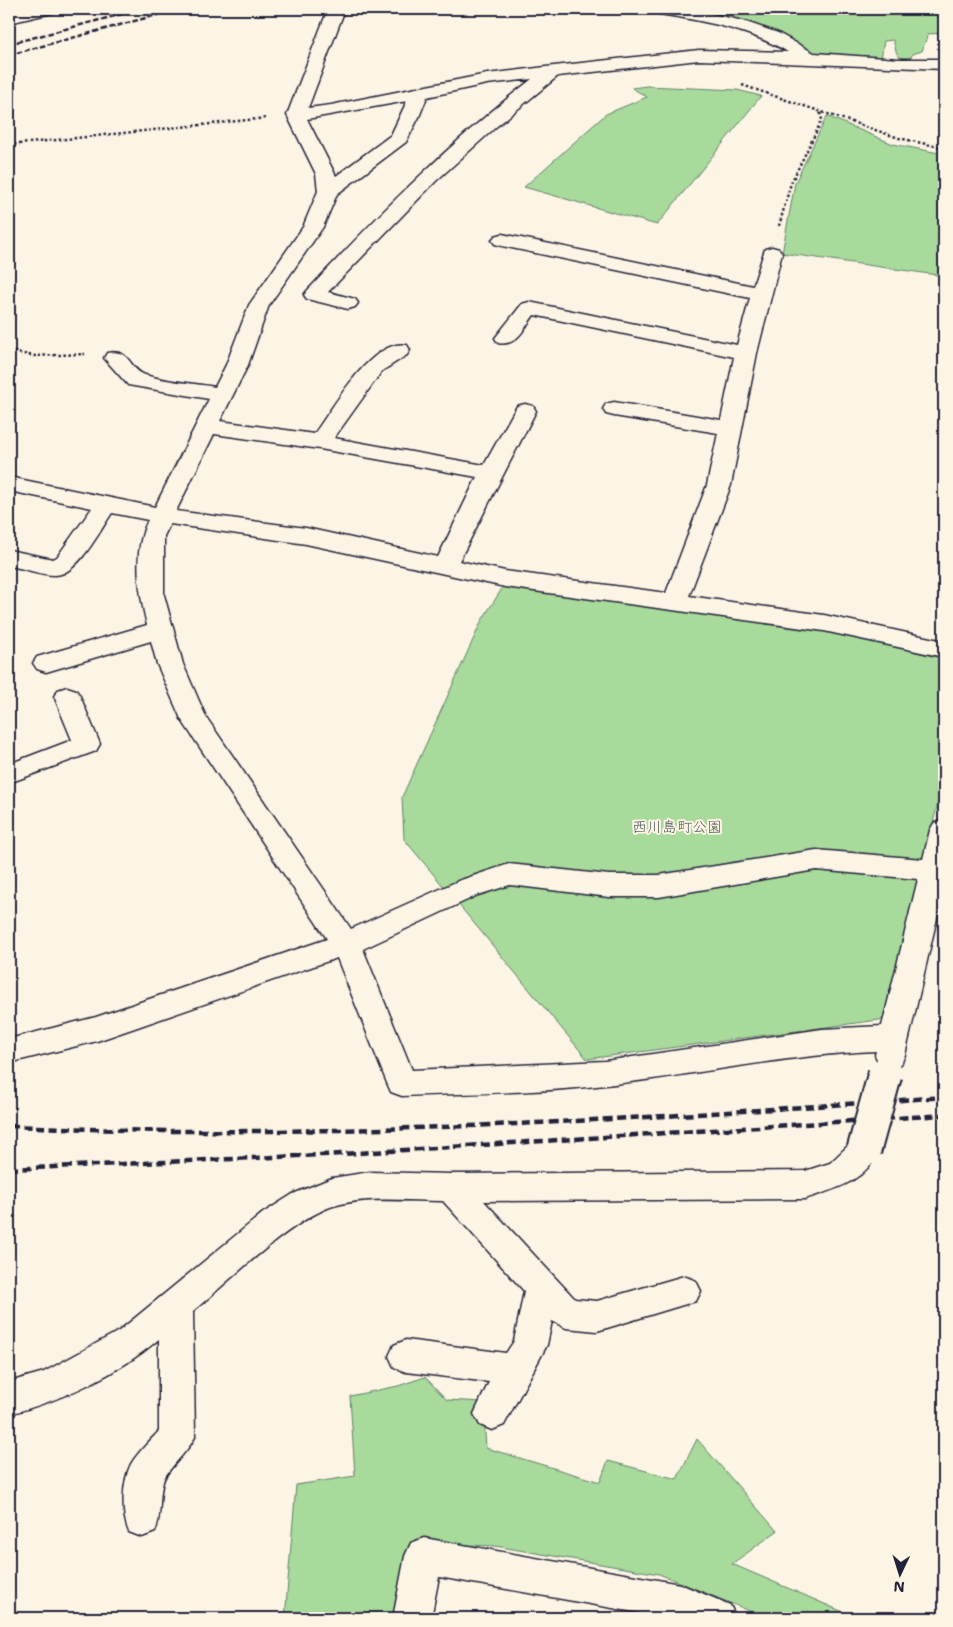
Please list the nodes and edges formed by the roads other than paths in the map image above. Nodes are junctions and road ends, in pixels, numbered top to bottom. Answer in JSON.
{"nodes":[{"id":1,"x":46,"y":9,"type":"edge"},
{"id":2,"x":336,"y":9,"type":"edge"},
{"id":3,"x":660,"y":9,"type":"edge"},
{"id":4,"x":9,"y":18,"type":"edge"},
{"id":5,"x":810,"y":58,"type":"junction"},
{"id":6,"x":944,"y":64,"type":"edge"},
{"id":7,"x":555,"y":70,"type":"junction"},
{"id":8,"x":419,"y":93,"type":"junction"},
{"id":9,"x":296,"y":115,"type":"junction"},
{"id":10,"x":328,"y":191,"type":"junction"},
{"id":11,"x":502,"y":240,"type":"dead end"},
{"id":12,"x":772,"y":253,"type":"road end"},
{"id":13,"x":761,"y":294,"type":"junction"},
{"id":14,"x":348,"y":303,"type":"dead end"},
{"id":15,"x":506,"y":338,"type":"dead end"},
{"id":16,"x":399,"y":350,"type":"dead end"},
{"id":17,"x":746,"y":353,"type":"junction"},
{"id":18,"x":115,"y":358,"type":"road end"},
{"id":19,"x":221,"y":395,"type":"junction"},
{"id":20,"x":614,"y":409,"type":"dead end"},
{"id":21,"x":525,"y":411,"type":"dead end"},
{"id":22,"x":206,"y":426,"type":"junction"},
{"id":23,"x":730,"y":428,"type":"junction"},
{"id":24,"x":320,"y":442,"type":"junction"},
{"id":25,"x":491,"y":473,"type":"junction"},
{"id":26,"x":9,"y":484,"type":"edge"},
{"id":27,"x":106,"y":505,"type":"junction"},
{"id":28,"x":162,"y":516,"type":"junction"},
{"id":29,"x":9,"y":558,"type":"edge"},
{"id":30,"x":445,"y":566,"type":"junction"},
{"id":31,"x":675,"y":601,"type":"junction"},
{"id":32,"x":161,"y":630,"type":"junction"},
{"id":33,"x":944,"y":649,"type":"edge"},
{"id":34,"x":46,"y":663,"type":"dead end"},
{"id":35,"x":67,"y":696,"type":"dead end"},
{"id":36,"x":9,"y":774,"type":"edge"},
{"id":37,"x":944,"y":830,"type":"edge"},
{"id":38,"x":939,"y":871,"type":"edge"},
{"id":39,"x":346,"y":944,"type":"junction"},
{"id":40,"x":894,"y":1038,"type":"junction"},
{"id":41,"x":9,"y":1051,"type":"edge"},
{"id":42,"x":451,"y":1188,"type":"junction"},
{"id":43,"x":542,"y":1287,"type":"junction"},
{"id":44,"x":684,"y":1291,"type":"dead end"},
{"id":45,"x":176,"y":1306,"type":"junction"},
{"id":46,"x":406,"y":1356,"type":"dead end"},
{"id":47,"x":515,"y":1370,"type":"junction"},
{"id":48,"x":9,"y":1398,"type":"edge"},
{"id":49,"x":492,"y":1414,"type":"dead end"},
{"id":50,"x":142,"y":1520,"type":"dead end"},
{"id":51,"x":412,"y":1618,"type":"edge"},
{"id":52,"x":717,"y":1618,"type":"edge"}],
"edges":[{"from":1,"to":4,"type":"street"},
{"from":2,"to":9,"type":"street"},
{"from":3,"to":5,"type":"street"},
{"from":5,"to":6,"type":"street"},
{"from":5,"to":7,"type":"street"},
{"from":7,"to":8,"type":"street"},
{"from":7,"to":14,"type":"street"},
{"from":8,"to":9,"type":"street"},
{"from":8,"to":10,"type":"street"},
{"from":9,"to":10,"type":"street"},
{"from":10,"to":19,"type":"street"},
{"from":11,"to":13,"type":"street"},
{"from":12,"to":13,"type":"street"},
{"from":13,"to":17,"type":"street"},
{"from":15,"to":17,"type":"street"},
{"from":16,"to":24,"type":"street"},
{"from":17,"to":23,"type":"street"},
{"from":18,"to":19,"type":"street"},
{"from":19,"to":22,"type":"street"},
{"from":20,"to":23,"type":"street"},
{"from":21,"to":25,"type":"street"},
{"from":22,"to":24,"type":"street"},
{"from":22,"to":28,"type":"street"},
{"from":23,"to":31,"type":"street"},
{"from":24,"to":25,"type":"street"},
{"from":25,"to":30,"type":"street"},
{"from":26,"to":27,"type":"street"},
{"from":27,"to":28,"type":"street"},
{"from":27,"to":29,"type":"street"},
{"from":28,"to":30,"type":"street"},
{"from":28,"to":32,"type":"street"},
{"from":30,"to":31,"type":"street"},
{"from":31,"to":33,"type":"street"},
{"from":32,"to":34,"type":"street"},
{"from":32,"to":39,"type":"street"},
{"from":35,"to":36,"type":"street"},
{"from":37,"to":38,"type":"street"},
{"from":38,"to":39,"type":"street"},
{"from":38,"to":40,"type":"street"},
{"from":39,"to":40,"type":"street"},
{"from":39,"to":41,"type":"street"},
{"from":40,"to":42,"type":"street","bridge":true},
{"from":42,"to":43,"type":"street"},
{"from":42,"to":45,"type":"street"},
{"from":43,"to":44,"type":"street"},
{"from":43,"to":47,"type":"street"},
{"from":45,"to":48,"type":"street"},
{"from":45,"to":50,"type":"street"},
{"from":46,"to":47,"type":"street"},
{"from":47,"to":49,"type":"street"},
{"from":51,"to":52,"type":"street"}]}
